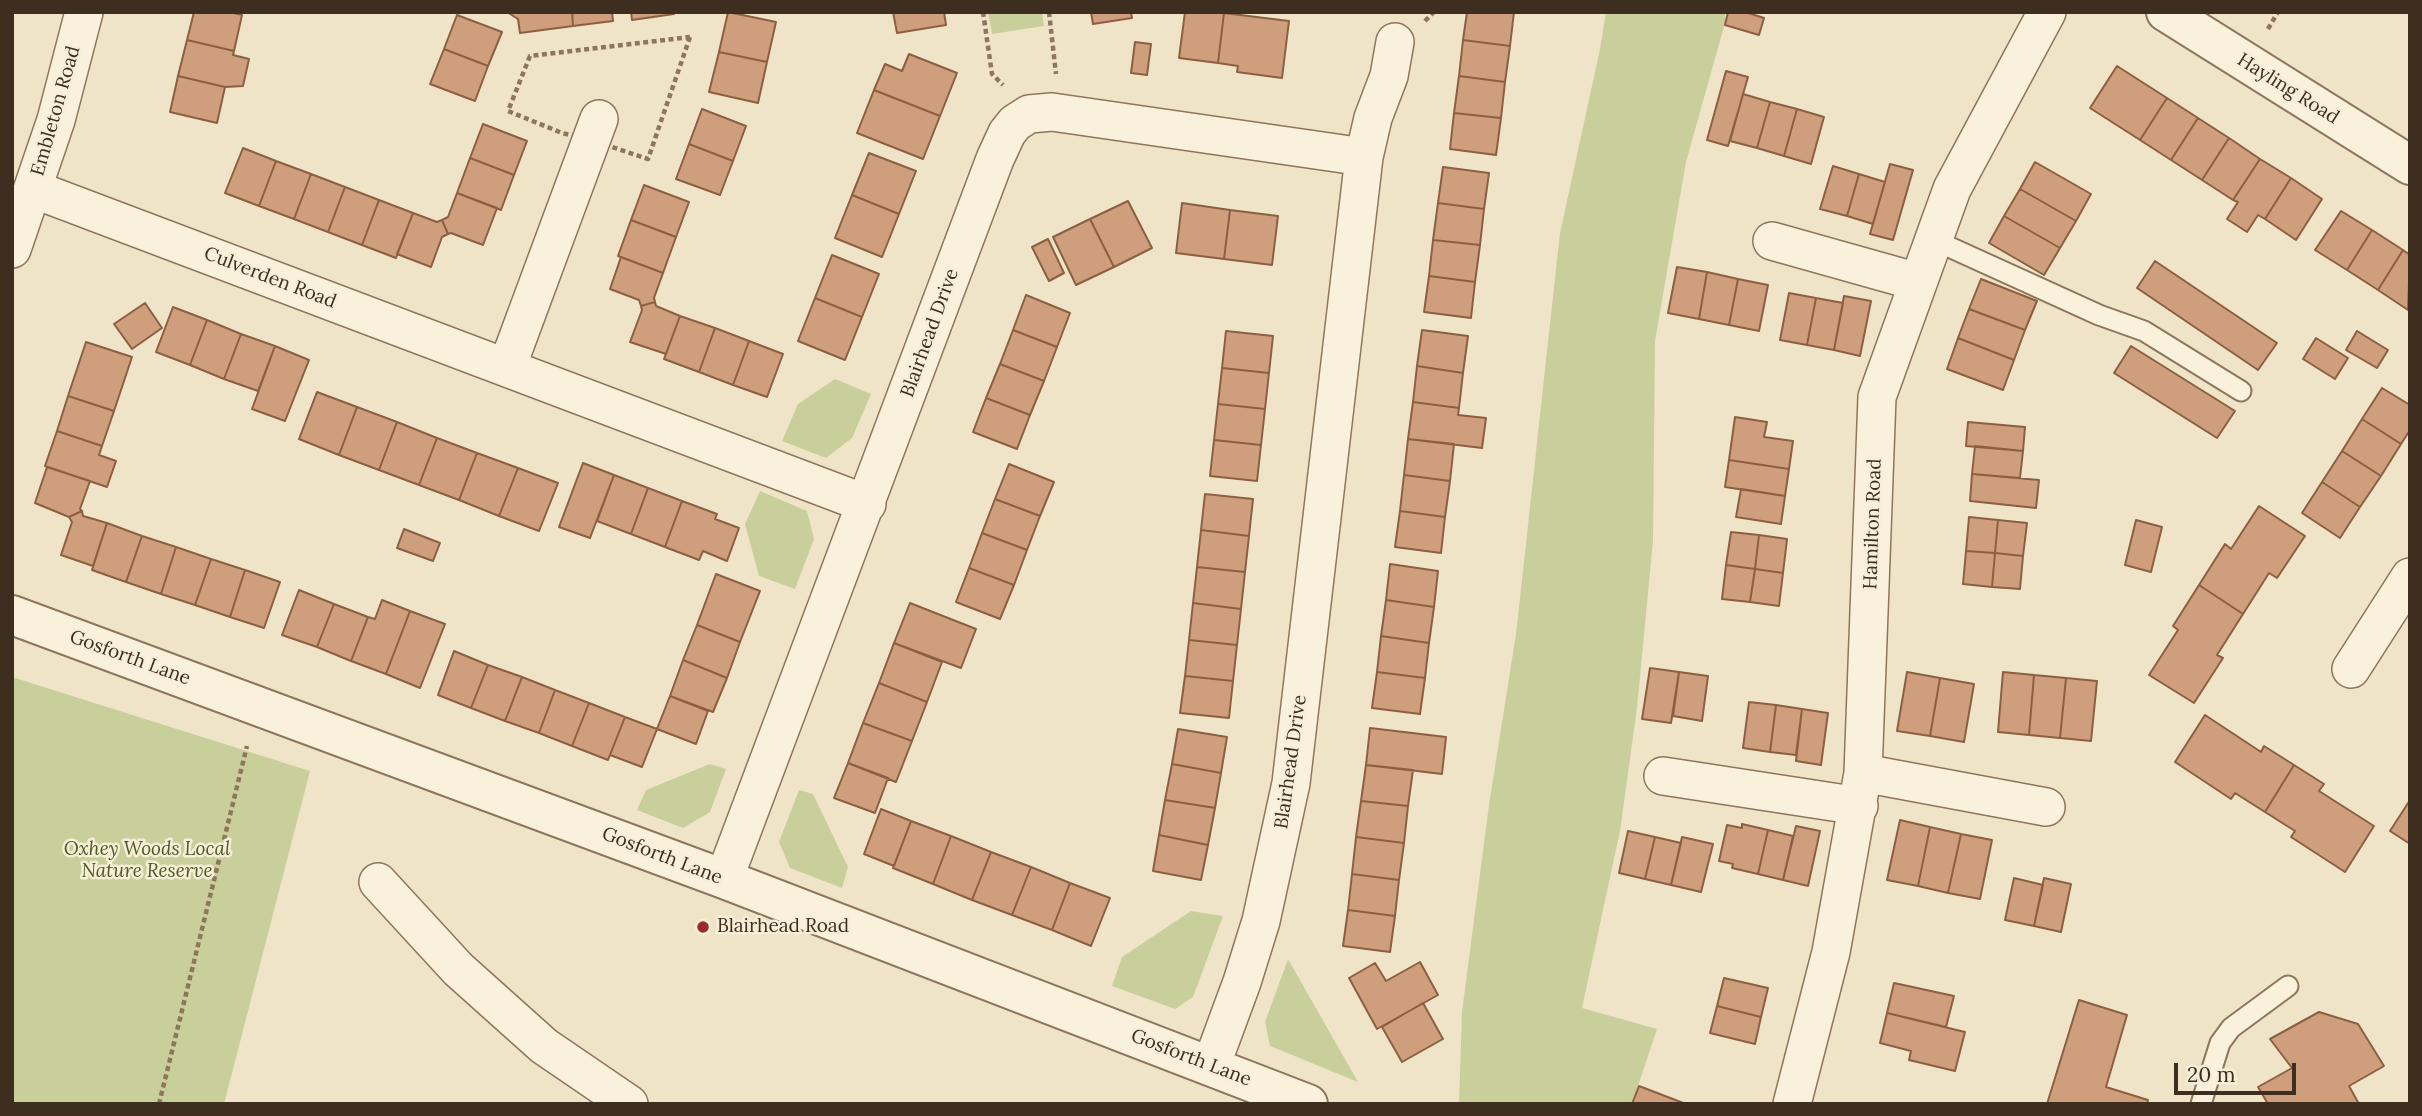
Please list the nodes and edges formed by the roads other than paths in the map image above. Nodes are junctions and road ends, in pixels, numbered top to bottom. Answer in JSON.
{"nodes":[{"id":1,"x":84,"y":12,"type":"edge"},
{"id":2,"x":2046,"y":12,"type":"edge"},
{"id":3,"x":2166,"y":12,"type":"edge"},
{"id":4,"x":1395,"y":42,"type":"dead end"},
{"id":5,"x":599,"y":119,"type":"dead end"},
{"id":6,"x":1364,"y":157,"type":"junction"},
{"id":7,"x":2410,"y":165,"type":"edge"},
{"id":8,"x":33,"y":189,"type":"junction"},
{"id":9,"x":1934,"y":240,"type":"junction"},
{"id":10,"x":1772,"y":241,"type":"dead end"},
{"id":11,"x":12,"y":249,"type":"edge"},
{"id":12,"x":1918,"y":282,"type":"junction"},
{"id":13,"x":507,"y":367,"type":"junction"},
{"id":14,"x":2241,"y":391,"type":"dead end"},
{"id":15,"x":867,"y":504,"type":"junction"},
{"id":16,"x":2410,"y":577,"type":"edge"},
{"id":17,"x":12,"y":615,"type":"edge"},
{"id":18,"x":2351,"y":669,"type":"dead end"},
{"id":19,"x":1663,"y":776,"type":"dead end"},
{"id":20,"x":1861,"y":790,"type":"junction"},
{"id":21,"x":2046,"y":807,"type":"dead end"},
{"id":22,"x":724,"y":879,"type":"junction"},
{"id":23,"x":378,"y":882,"type":"dead end"},
{"id":24,"x":2288,"y":986,"type":"dead end"},
{"id":25,"x":1211,"y":1066,"type":"junction"},
{"id":26,"x":629,"y":1104,"type":"edge"},
{"id":27,"x":1308,"y":1104,"type":"edge"},
{"id":28,"x":1792,"y":1104,"type":"edge"},
{"id":29,"x":2202,"y":1104,"type":"edge"}],
"edges":[{"from":1,"to":8,"type":"street","name":"Embleton Road"},
{"from":2,"to":9,"type":"street","name":"Hamilton Road"},
{"from":3,"to":7,"type":"street","name":"Hayling Road"},
{"from":4,"to":6,"type":"street","name":"Blairhead Drive"},
{"from":5,"to":13,"type":"street"},
{"from":6,"to":15,"type":"street","name":"Blairhead Drive"},
{"from":6,"to":25,"type":"street","name":"Blairhead Drive"},
{"from":8,"to":11,"type":"street","name":"Embleton Road"},
{"from":8,"to":13,"type":"street","name":"Culverden Road"},
{"from":9,"to":12,"type":"street","name":"Hamilton Road"},
{"from":9,"to":14,"type":"lane"},
{"from":10,"to":12,"type":"street"},
{"from":12,"to":20,"type":"street","name":"Hamilton Road"},
{"from":13,"to":15,"type":"street","name":"Culverden Road"},
{"from":15,"to":22,"type":"street","name":"Blairhead Drive"},
{"from":16,"to":18,"type":"street"},
{"from":17,"to":22,"type":"street","name":"Gosforth Lane"},
{"from":19,"to":20,"type":"street"},
{"from":20,"to":21,"type":"street"},
{"from":20,"to":28,"type":"street","name":"Hamilton Road"},
{"from":22,"to":25,"type":"street","name":"Gosforth Lane"},
{"from":23,"to":26,"type":"street"},
{"from":24,"to":29,"type":"lane"},
{"from":25,"to":27,"type":"street","name":"Gosforth Lane"}]}
